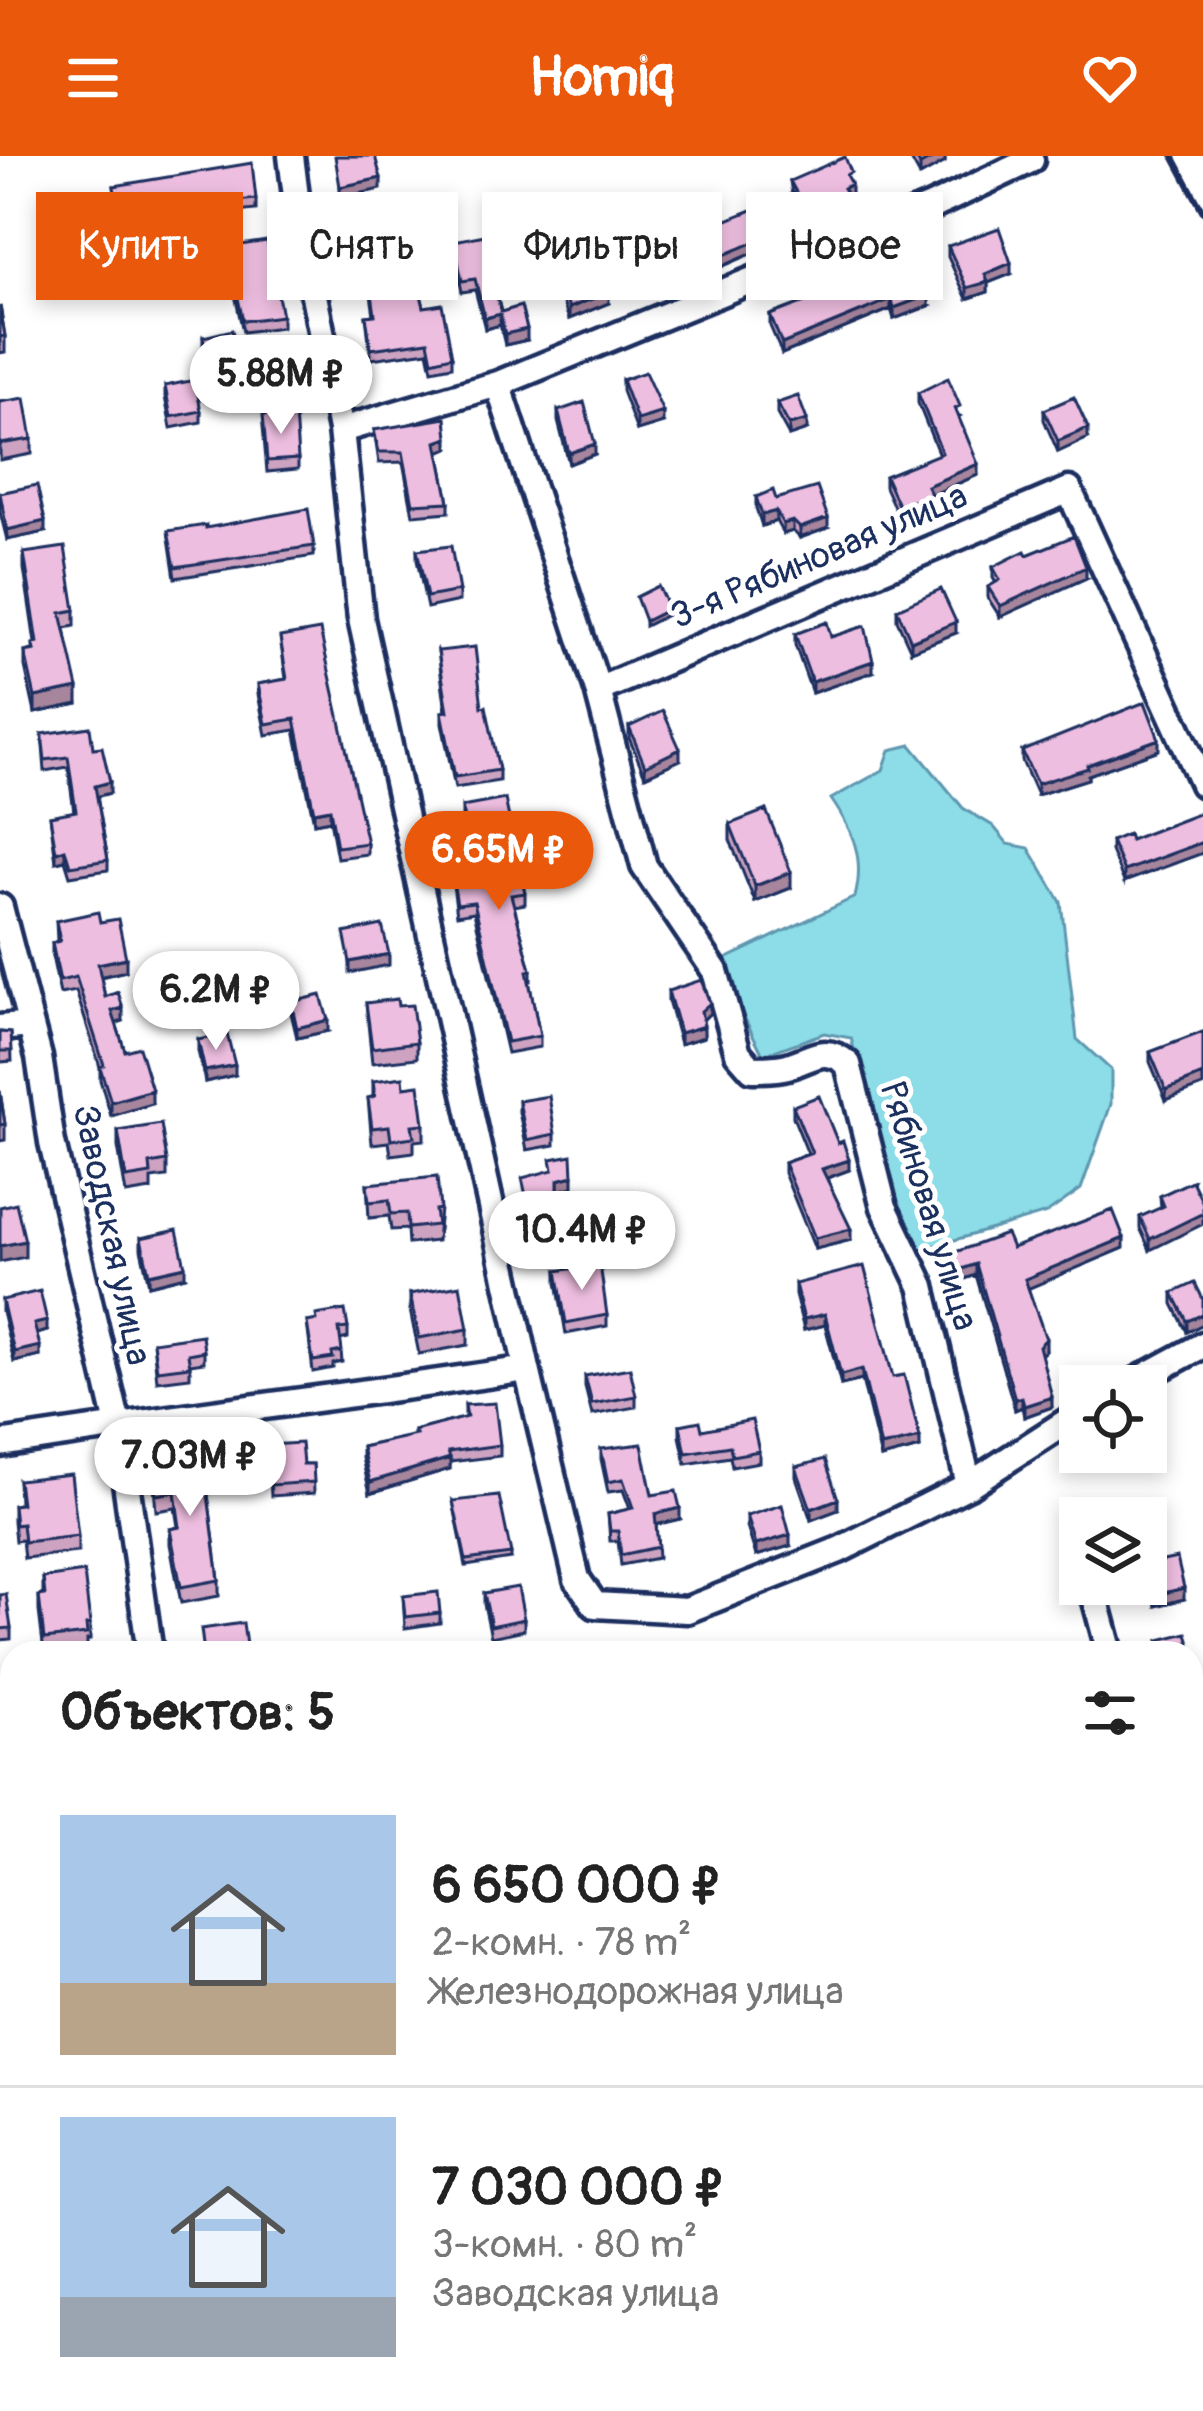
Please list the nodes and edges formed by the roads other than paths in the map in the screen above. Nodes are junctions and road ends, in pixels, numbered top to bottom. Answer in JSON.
{"nodes":[{"id":1,"x":291,"y":156,"type":"edge"},
{"id":2,"x":1031,"y":160,"type":"dead end"},
{"id":3,"x":498,"y":384,"type":"junction"},
{"id":4,"x":340,"y":430,"type":"junction"},
{"id":5,"x":598,"y":690,"type":"junction"},
{"id":6,"x":1203,"y":784,"type":"edge"},
{"id":7,"x":0,"y":907,"type":"edge"},
{"id":8,"x":30,"y":1025,"type":"junction"},
{"id":9,"x":0,"y":1028,"type":"edge"},
{"id":10,"x":1203,"y":1345,"type":"edge"},
{"id":11,"x":1166,"y":1365,"type":"edge"},
{"id":12,"x":527,"y":1369,"type":"junction"},
{"id":13,"x":118,"y":1425,"type":"junction"},
{"id":14,"x":1059,"y":1427,"type":"edge"},
{"id":15,"x":0,"y":1444,"type":"edge"},
{"id":16,"x":969,"y":1485,"type":"junction"},
{"id":17,"x":1097,"y":1605,"type":"edge"},
{"id":18,"x":148,"y":1641,"type":"edge"},
{"id":19,"x":1107,"y":1641,"type":"edge"}],
"edges":[{"from":1,"to":4,"type":"street"},
{"from":2,"to":3,"type":"street"},
{"from":3,"to":4,"type":"street"},
{"from":3,"to":5,"type":"street","name":"Рябиновая улица"},
{"from":4,"to":12,"type":"street"},
{"from":5,"to":6,"type":"street","name":"3-я Рябиновая улица"},
{"from":5,"to":16,"type":"street","name":"Рябиновая улица"},
{"from":7,"to":8,"type":"street","name":"Заводская улица"},
{"from":8,"to":9,"type":"street"},
{"from":8,"to":13,"type":"street","name":"Заводская улица"},
{"from":10,"to":11,"type":"street"},
{"from":12,"to":13,"type":"street"},
{"from":12,"to":16,"type":"street"},
{"from":13,"to":15,"type":"street"},
{"from":13,"to":18,"type":"street","name":"Заводская улица"},
{"from":14,"to":16,"type":"street"},
{"from":17,"to":19,"type":"street"}]}
